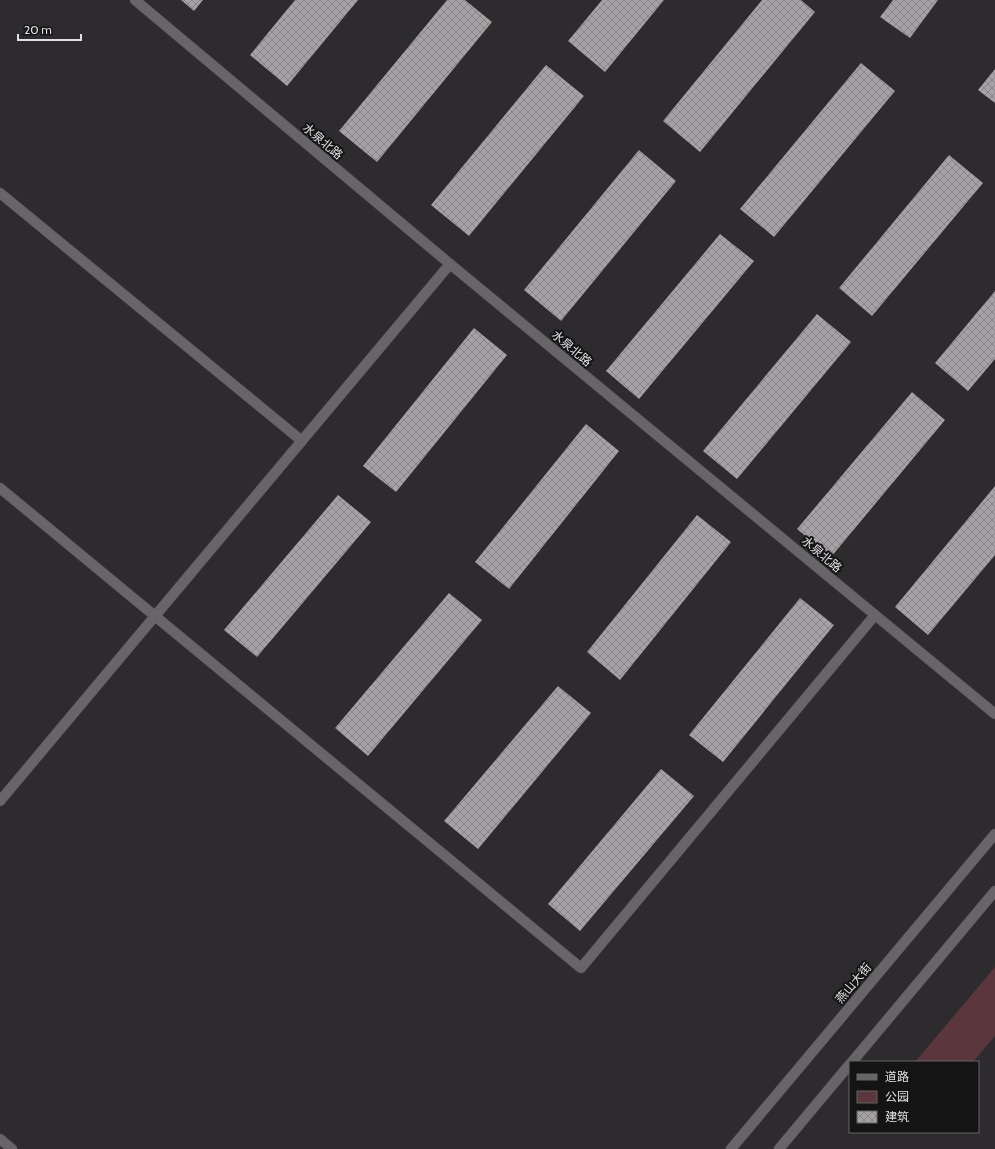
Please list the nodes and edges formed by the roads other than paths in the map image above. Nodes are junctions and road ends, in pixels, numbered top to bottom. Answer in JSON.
{"nodes":[{"id":1,"x":135,"y":0,"type":"edge"},
{"id":2,"x":0,"y":193,"type":"edge"},
{"id":3,"x":450,"y":264,"type":"junction"},
{"id":4,"x":302,"y":441,"type":"junction"},
{"id":5,"x":0,"y":488,"type":"edge"},
{"id":6,"x":875,"y":615,"type":"junction"},
{"id":7,"x":155,"y":616,"type":"junction"},
{"id":8,"x":995,"y":714,"type":"edge"},
{"id":9,"x":0,"y":801,"type":"edge"},
{"id":10,"x":995,"y":834,"type":"edge"},
{"id":11,"x":995,"y":891,"type":"edge"},
{"id":12,"x":853,"y":1061,"type":"edge"},
{"id":13,"x":849,"y":1065,"type":"edge"},
{"id":14,"x":0,"y":1139,"type":"edge"},
{"id":15,"x":12,"y":1149,"type":"edge"},
{"id":16,"x":731,"y":1149,"type":"edge"},
{"id":17,"x":779,"y":1149,"type":"edge"}],
"edges":[{"from":1,"to":3,"type":"street","name":"水泉北路"},
{"from":2,"to":4,"type":"street"},
{"from":3,"to":4,"type":"street"},
{"from":3,"to":6,"type":"street","name":"水泉北路"},
{"from":4,"to":7,"type":"street"},
{"from":5,"to":7,"type":"street"},
{"from":6,"to":7,"type":"street"},
{"from":6,"to":8,"type":"street","name":"水泉北路"},
{"from":7,"to":9,"type":"street"},
{"from":10,"to":16,"type":"street","name":"燕山大街"},
{"from":11,"to":12,"type":"street"},
{"from":13,"to":17,"type":"street"},
{"from":14,"to":15,"type":"street"}]}
